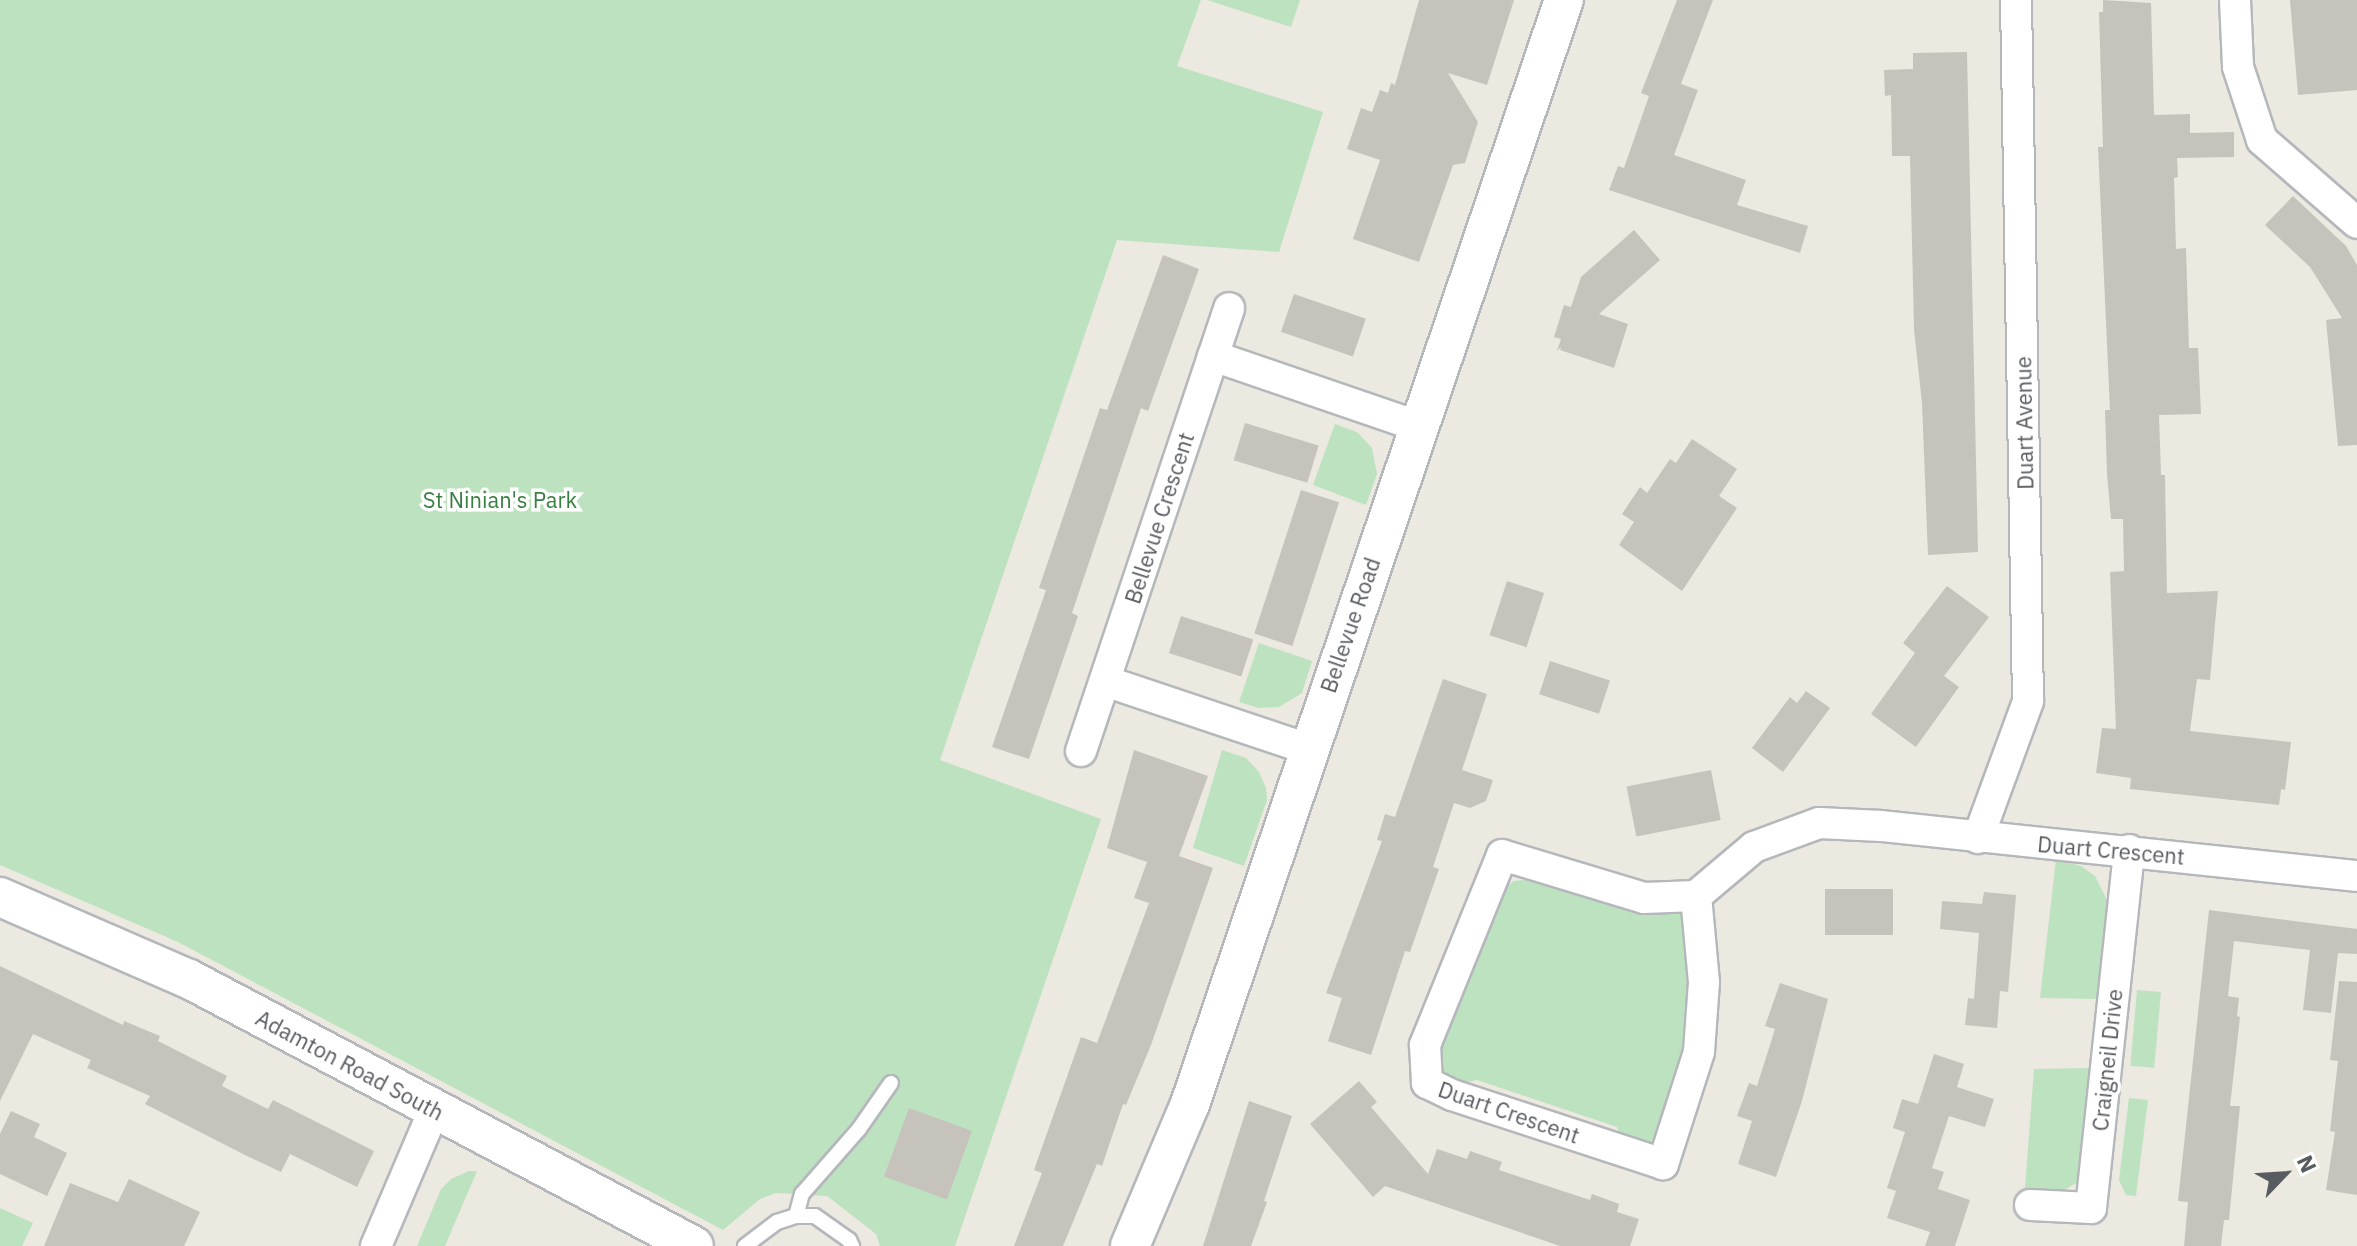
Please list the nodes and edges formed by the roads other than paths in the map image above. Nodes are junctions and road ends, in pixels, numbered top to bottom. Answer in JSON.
{"nodes":[{"id":1,"x":1564,"y":0,"type":"edge"},
{"id":2,"x":2016,"y":0,"type":"edge"},
{"id":3,"x":2235,"y":0,"type":"edge"},
{"id":4,"x":2357,"y":223,"type":"edge"},
{"id":5,"x":1229,"y":308,"type":"dead end"},
{"id":6,"x":1213,"y":356,"type":"junction"},
{"id":7,"x":1418,"y":426,"type":"junction"},
{"id":8,"x":1105,"y":681,"type":"junction"},
{"id":9,"x":1308,"y":749,"type":"junction"},
{"id":10,"x":1081,"y":751,"type":"dead end"},
{"id":11,"x":1978,"y":838,"type":"junction"},
{"id":12,"x":2129,"y":850,"type":"junction"},
{"id":13,"x":2357,"y":876,"type":"edge"},
{"id":14,"x":1696,"y":896,"type":"junction"},
{"id":15,"x":0,"y":897,"type":"edge"},
{"id":16,"x":891,"y":1083,"type":"dead end"},
{"id":17,"x":434,"y":1110,"type":"junction"},
{"id":18,"x":2030,"y":1205,"type":"dead end"},
{"id":19,"x":796,"y":1216,"type":"junction"},
{"id":20,"x":376,"y":1246,"type":"edge"},
{"id":21,"x":694,"y":1246,"type":"edge"},
{"id":22,"x":745,"y":1246,"type":"edge"},
{"id":23,"x":852,"y":1246,"type":"edge"},
{"id":24,"x":1130,"y":1246,"type":"edge"}],
"edges":[{"from":1,"to":7,"type":"street","name":"Bellevue Road"},
{"from":2,"to":11,"type":"street","name":"Duart Avenue"},
{"from":3,"to":4,"type":"street"},
{"from":5,"to":6,"type":"street","name":"Bellevue Crescent"},
{"from":6,"to":7,"type":"street"},
{"from":6,"to":8,"type":"street","name":"Bellevue Crescent"},
{"from":7,"to":9,"type":"street","name":"Bellevue Road"},
{"from":8,"to":9,"type":"street"},
{"from":8,"to":10,"type":"street","name":"Bellevue Crescent"},
{"from":9,"to":24,"type":"street","name":"Bellevue Road"},
{"from":11,"to":12,"type":"street","name":"Duart Crescent"},
{"from":11,"to":14,"type":"street","name":"Duart Crescent"},
{"from":12,"to":13,"type":"street","name":"Duart Crescent"},
{"from":12,"to":18,"type":"street","name":"Craigneil Drive"},
{"from":14,"to":14,"type":"street","name":"Duart Crescent"},
{"from":15,"to":17,"type":"street","name":"Adamton Road South"},
{"from":16,"to":19,"type":"lane"},
{"from":17,"to":20,"type":"street"},
{"from":17,"to":21,"type":"street","name":"Adamton Road South"},
{"from":19,"to":22,"type":"lane"},
{"from":19,"to":23,"type":"lane"}]}
